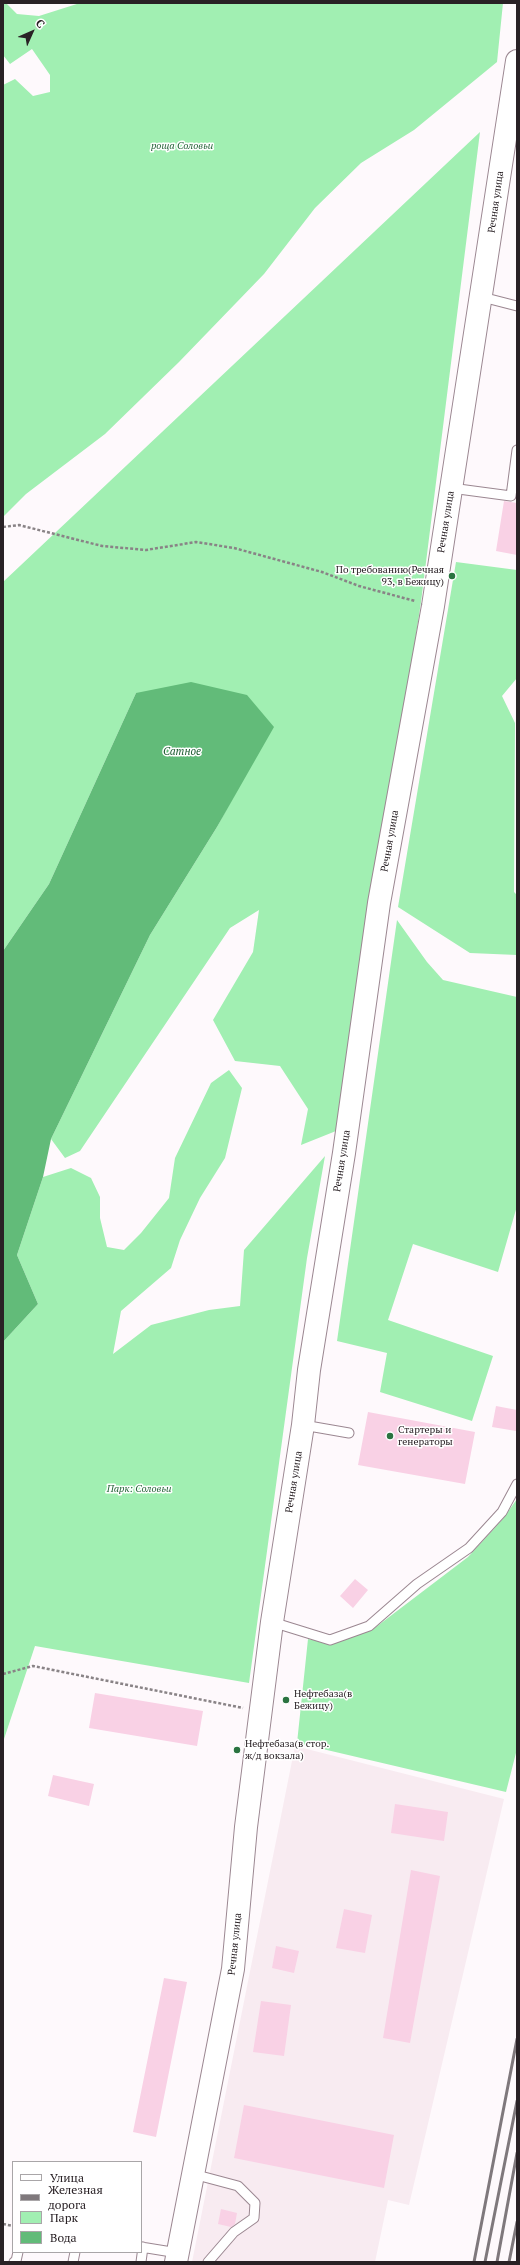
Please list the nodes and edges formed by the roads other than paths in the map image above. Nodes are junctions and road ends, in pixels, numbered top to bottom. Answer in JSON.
{"nodes":[{"id":1,"x":517,"y":61,"type":"edge"},
{"id":2,"x":482,"y":297,"type":"junction"},
{"id":3,"x":517,"y":306,"type":"edge"},
{"id":4,"x":517,"y":450,"type":"edge"},
{"id":5,"x":451,"y":488,"type":"junction"},
{"id":6,"x":303,"y":1425,"type":"junction"},
{"id":7,"x":349,"y":1433,"type":"dead end"},
{"id":8,"x":517,"y":1484,"type":"edge"},
{"id":9,"x":272,"y":1622,"type":"junction"},
{"id":10,"x":193,"y":2174,"type":"junction"},
{"id":11,"x":142,"y":2247,"type":"edge"},
{"id":12,"x":18,"y":2253,"type":"edge"},
{"id":13,"x":177,"y":2258,"type":"edge"},
{"id":14,"x":14,"y":2262,"type":"edge"},
{"id":15,"x":208,"y":2262,"type":"edge"}],
"edges":[{"from":1,"to":2,"type":"main road","name":"Речная улица"},
{"from":2,"to":3,"type":"lane"},
{"from":2,"to":5,"type":"main road","name":"Речная улица"},
{"from":4,"to":5,"type":"lane"},
{"from":5,"to":6,"type":"main road","name":"Речная улица"},
{"from":6,"to":7,"type":"lane"},
{"from":6,"to":9,"type":"main road","name":"Речная улица"},
{"from":8,"to":9,"type":"lane"},
{"from":9,"to":10,"type":"main road","name":"Речная улица"},
{"from":10,"to":13,"type":"main road","name":"Речная улица"},
{"from":10,"to":15,"type":"lane"},
{"from":11,"to":13,"type":"lane"},
{"from":12,"to":14,"type":"lane"}]}
